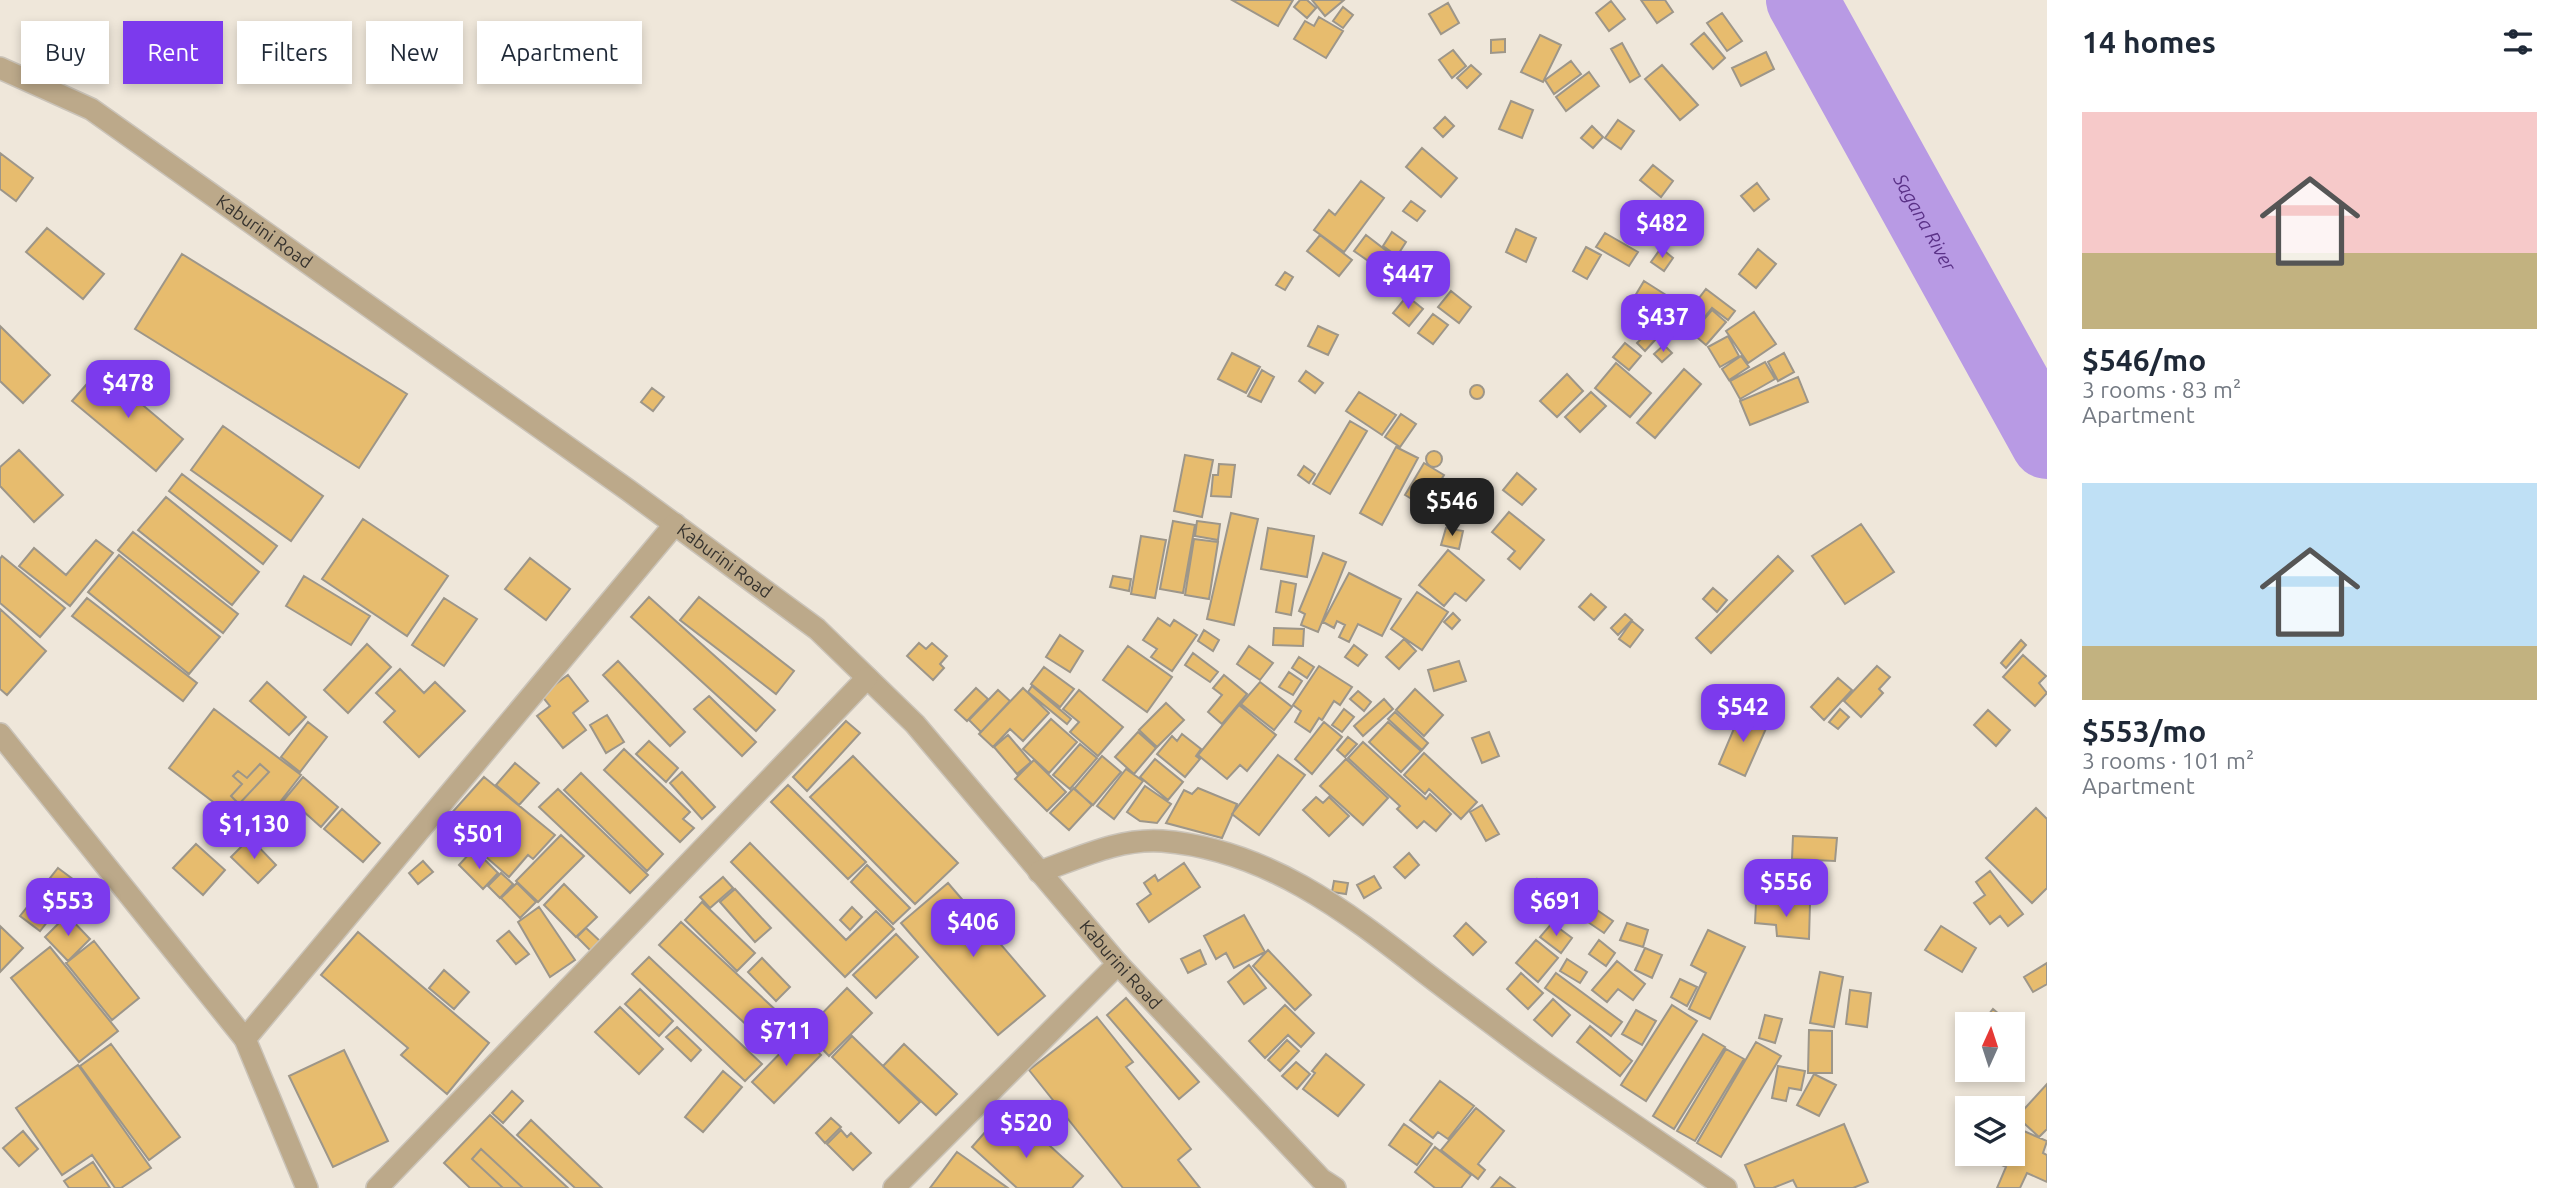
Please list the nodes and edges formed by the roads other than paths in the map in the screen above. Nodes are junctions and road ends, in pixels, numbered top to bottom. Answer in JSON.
{"nodes":[{"id":1,"x":0,"y":68,"type":"edge"},
{"id":2,"x":675,"y":524,"type":"junction"},
{"id":3,"x":867,"y":678,"type":"junction"},
{"id":4,"x":0,"y":734,"type":"edge"},
{"id":5,"x":1039,"y":872,"type":"junction"},
{"id":6,"x":1118,"y":964,"type":"junction"},
{"id":7,"x":245,"y":1039,"type":"junction"},
{"id":8,"x":307,"y":1188,"type":"edge"},
{"id":9,"x":377,"y":1188,"type":"edge"},
{"id":10,"x":894,"y":1188,"type":"edge"},
{"id":11,"x":1335,"y":1188,"type":"edge"},
{"id":12,"x":1726,"y":1188,"type":"edge"}],
"edges":[{"from":1,"to":2,"type":"street","name":"Kaburini Road"},
{"from":2,"to":3,"type":"street","name":"Kaburini Road"},
{"from":2,"to":7,"type":"street"},
{"from":3,"to":5,"type":"street","name":"Kaburini Road"},
{"from":3,"to":9,"type":"street"},
{"from":4,"to":7,"type":"street"},
{"from":5,"to":6,"type":"street","name":"Kaburini Road"},
{"from":5,"to":12,"type":"street"},
{"from":6,"to":10,"type":"street"},
{"from":6,"to":11,"type":"street","name":"Kaburini Road"},
{"from":7,"to":8,"type":"street"}]}
